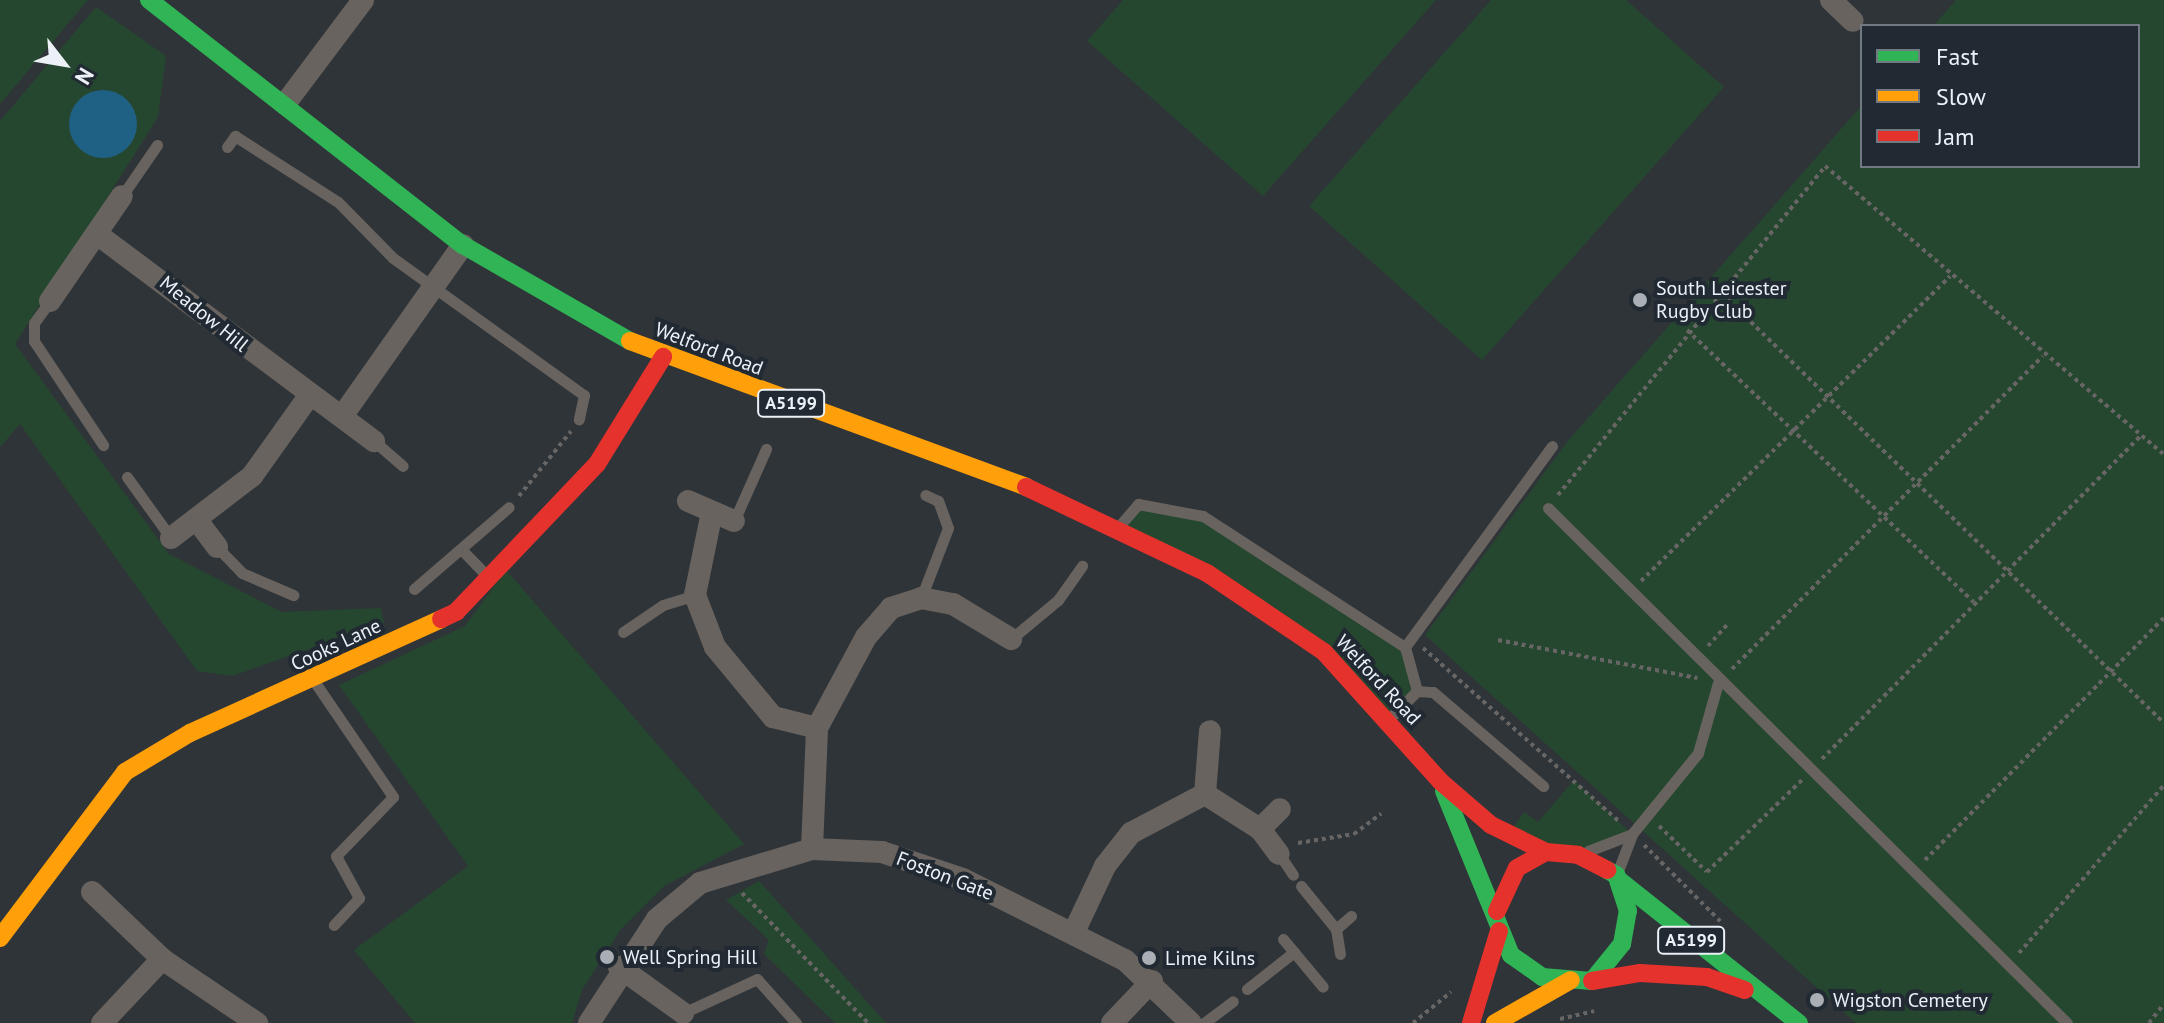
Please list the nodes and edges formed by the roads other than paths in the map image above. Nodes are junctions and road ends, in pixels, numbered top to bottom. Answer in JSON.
{"nodes":[{"id":1,"x":149,"y":0,"type":"edge"},
{"id":2,"x":363,"y":0,"type":"edge"},
{"id":3,"x":1831,"y":0,"type":"edge"},
{"id":4,"x":1853,"y":21,"type":"dead end"},
{"id":5,"x":285,"y":104,"type":"junction"},
{"id":6,"x":157,"y":145,"type":"dead end"},
{"id":7,"x":227,"y":147,"type":"dead end"},
{"id":8,"x":122,"y":196,"type":"joint"},
{"id":9,"x":97,"y":234,"type":"junction"},
{"id":10,"x":463,"y":245,"type":"junction"},
{"id":11,"x":433,"y":287,"type":"junction"},
{"id":12,"x":50,"y":301,"type":"joint"},
{"id":13,"x":663,"y":357,"type":"junction"},
{"id":14,"x":309,"y":396,"type":"junction"},
{"id":15,"x":343,"y":415,"type":"junction"},
{"id":16,"x":579,"y":419,"type":"road end"},
{"id":17,"x":374,"y":441,"type":"joint"},
{"id":18,"x":103,"y":445,"type":"dead end"},
{"id":19,"x":1552,"y":446,"type":"dead end"},
{"id":20,"x":766,"y":449,"type":"dead end"},
{"id":21,"x":403,"y":466,"type":"dead end"},
{"id":22,"x":127,"y":477,"type":"dead end"},
{"id":23,"x":925,"y":495,"type":"dead end"},
{"id":24,"x":688,"y":501,"type":"dead end"},
{"id":25,"x":509,"y":507,"type":"road end"},
{"id":26,"x":1548,"y":508,"type":"road end"},
{"id":27,"x":712,"y":512,"type":"junction"},
{"id":28,"x":196,"y":519,"type":"junction"},
{"id":29,"x":734,"y":521,"type":"joint"},
{"id":30,"x":1117,"y":529,"type":"junction"},
{"id":31,"x":171,"y":538,"type":"joint"},
{"id":32,"x":217,"y":547,"type":"joint"},
{"id":33,"x":461,"y":549,"type":"junction"},
{"id":34,"x":1082,"y":566,"type":"dead end"},
{"id":35,"x":490,"y":579,"type":"junction"},
{"id":36,"x":414,"y":589,"type":"dead end"},
{"id":37,"x":293,"y":595,"type":"dead end"},
{"id":38,"x":695,"y":595,"type":"junction"},
{"id":39,"x":921,"y":598,"type":"junction"},
{"id":40,"x":623,"y":632,"type":"dead end"},
{"id":41,"x":1011,"y":639,"type":"joint"},
{"id":42,"x":1409,"y":643,"type":"junction"},
{"id":43,"x":314,"y":680,"type":"junction"},
{"id":44,"x":1718,"y":683,"type":"junction"},
{"id":45,"x":1417,"y":691,"type":"junction"},
{"id":46,"x":1388,"y":720,"type":"junction"},
{"id":47,"x":817,"y":728,"type":"junction"},
{"id":48,"x":1210,"y":731,"type":"dead end"},
{"id":49,"x":1440,"y":781,"type":"junction"},
{"id":50,"x":1543,"y":786,"type":"dead end"},
{"id":51,"x":1205,"y":794,"type":"junction"},
{"id":52,"x":1280,"y":809,"type":"dead end"},
{"id":53,"x":1260,"y":829,"type":"junction"},
{"id":54,"x":1632,"y":834,"type":"junction"},
{"id":55,"x":812,"y":849,"type":"junction"},
{"id":56,"x":1546,"y":852,"type":"junction"},
{"id":57,"x":1279,"y":854,"type":"joint"},
{"id":58,"x":1578,"y":855,"type":"junction"},
{"id":59,"x":1293,"y":875,"type":"dead end"},
{"id":60,"x":1618,"y":878,"type":"junction"},
{"id":61,"x":1301,"y":886,"type":"dead end"},
{"id":62,"x":92,"y":892,"type":"dead end"},
{"id":63,"x":1497,"y":911,"type":"junction"},
{"id":64,"x":1351,"y":916,"type":"dead end"},
{"id":65,"x":334,"y":925,"type":"dead end"},
{"id":66,"x":1336,"y":929,"type":"junction"},
{"id":67,"x":1499,"y":931,"type":"junction"},
{"id":68,"x":1074,"y":932,"type":"junction"},
{"id":69,"x":0,"y":938,"type":"edge"},
{"id":70,"x":1283,"y":939,"type":"dead end"},
{"id":71,"x":1294,"y":952,"type":"junction"},
{"id":72,"x":1340,"y":954,"type":"dead end"},
{"id":73,"x":162,"y":959,"type":"junction"},
{"id":74,"x":619,"y":967,"type":"junction"},
{"id":75,"x":1571,"y":980,"type":"junction"},
{"id":76,"x":1152,"y":981,"type":"junction"},
{"id":77,"x":1592,"y":981,"type":"junction"},
{"id":78,"x":1323,"y":987,"type":"dead end"},
{"id":79,"x":1247,"y":989,"type":"dead end"},
{"id":80,"x":1765,"y":997,"type":"junction"},
{"id":81,"x":1233,"y":1001,"type":"dead end"},
{"id":82,"x":683,"y":1013,"type":"joint"},
{"id":83,"x":102,"y":1023,"type":"edge"},
{"id":84,"x":257,"y":1023,"type":"edge"},
{"id":85,"x":589,"y":1023,"type":"edge"},
{"id":86,"x":796,"y":1023,"type":"edge"},
{"id":87,"x":1112,"y":1023,"type":"edge"},
{"id":88,"x":1191,"y":1023,"type":"edge"},
{"id":89,"x":1204,"y":1023,"type":"edge"},
{"id":90,"x":1471,"y":1023,"type":"edge"},
{"id":91,"x":1495,"y":1023,"type":"edge"},
{"id":92,"x":1799,"y":1023,"type":"edge"},
{"id":93,"x":2067,"y":1023,"type":"edge"}],
"edges":[{"from":1,"to":5,"type":"main road","name":"Welford Road","number":"A5199"},
{"from":2,"to":5,"type":"street"},
{"from":3,"to":4,"type":"street"},
{"from":5,"to":10,"type":"main road","name":"Welford Road","number":"A5199"},
{"from":6,"to":8,"type":"lane"},
{"from":7,"to":11,"type":"lane"},
{"from":8,"to":9,"type":"street"},
{"from":9,"to":12,"type":"street"},
{"from":9,"to":14,"type":"street","name":"Meadow Hill"},
{"from":10,"to":11,"type":"street"},
{"from":10,"to":13,"type":"main road","name":"Welford Road","number":"A5199"},
{"from":11,"to":15,"type":"street"},
{"from":11,"to":16,"type":"lane"},
{"from":12,"to":18,"type":"lane"},
{"from":13,"to":30,"type":"main road","name":"Welford Road","number":"A5199"},
{"from":13,"to":35,"type":"main road","name":"Cooks Lane"},
{"from":14,"to":15,"type":"street","name":"Meadow Hill"},
{"from":14,"to":28,"type":"street"},
{"from":15,"to":17,"type":"street","name":"Meadow Hill"},
{"from":17,"to":21,"type":"lane"},
{"from":19,"to":42,"type":"lane"},
{"from":20,"to":29,"type":"lane"},
{"from":22,"to":31,"type":"lane"},
{"from":23,"to":39,"type":"lane"},
{"from":24,"to":27,"type":"street"},
{"from":25,"to":33,"type":"lane"},
{"from":26,"to":44,"type":"lane"},
{"from":27,"to":29,"type":"street"},
{"from":27,"to":38,"type":"street"},
{"from":28,"to":31,"type":"street"},
{"from":28,"to":32,"type":"street"},
{"from":30,"to":42,"type":"lane"},
{"from":30,"to":46,"type":"main road","name":"Welford Road","number":"A5199"},
{"from":32,"to":37,"type":"lane"},
{"from":33,"to":35,"type":"lane"},
{"from":33,"to":36,"type":"lane"},
{"from":34,"to":41,"type":"lane"},
{"from":35,"to":43,"type":"main road","name":"Cooks Lane"},
{"from":38,"to":40,"type":"lane"},
{"from":38,"to":47,"type":"street"},
{"from":39,"to":41,"type":"street"},
{"from":39,"to":47,"type":"street"},
{"from":42,"to":45,"type":"lane"},
{"from":43,"to":65,"type":"lane"},
{"from":43,"to":69,"type":"main road","name":"Cooks Lane"},
{"from":44,"to":54,"type":"lane"},
{"from":44,"to":93,"type":"lane"},
{"from":45,"to":46,"type":"lane"},
{"from":45,"to":50,"type":"lane"},
{"from":46,"to":49,"type":"main road","name":"Welford Road","number":"A5199"},
{"from":47,"to":55,"type":"street"},
{"from":48,"to":51,"type":"street"},
{"from":49,"to":56,"type":"main road","name":"Welford Road","number":"A5199"},
{"from":49,"to":63,"type":"main road","name":"Welford Road","number":"A5199"},
{"from":51,"to":53,"type":"street"},
{"from":51,"to":68,"type":"street"},
{"from":52,"to":53,"type":"street"},
{"from":53,"to":57,"type":"street"},
{"from":54,"to":58,"type":"lane"},
{"from":54,"to":60,"type":"lane"},
{"from":55,"to":68,"type":"street","name":"Foston Gate"},
{"from":55,"to":74,"type":"street","name":"Foston Gate"},
{"from":56,"to":58,"type":"main road"},
{"from":56,"to":63,"type":"main road"},
{"from":57,"to":59,"type":"lane"},
{"from":58,"to":60,"type":"main road"},
{"from":60,"to":77,"type":"main road"},
{"from":60,"to":80,"type":"main road","number":"A5199"},
{"from":61,"to":66,"type":"lane"},
{"from":62,"to":73,"type":"street"},
{"from":63,"to":67,"type":"main road"},
{"from":64,"to":66,"type":"lane"},
{"from":66,"to":72,"type":"lane"},
{"from":67,"to":75,"type":"main road"},
{"from":67,"to":90,"type":"main road"},
{"from":68,"to":76,"type":"street","name":"Foston Gate"},
{"from":70,"to":71,"type":"lane"},
{"from":71,"to":78,"type":"lane"},
{"from":71,"to":79,"type":"lane"},
{"from":73,"to":83,"type":"street"},
{"from":73,"to":84,"type":"street"},
{"from":74,"to":82,"type":"street"},
{"from":74,"to":85,"type":"street","name":"Foston Gate"},
{"from":75,"to":77,"type":"main road"},
{"from":75,"to":91,"type":"main road"},
{"from":76,"to":87,"type":"street"},
{"from":76,"to":88,"type":"street","name":"Foston Gate"},
{"from":77,"to":80,"type":"main road","number":"A5199"},
{"from":80,"to":92,"type":"main road","number":"A5199"},
{"from":81,"to":89,"type":"lane"},
{"from":82,"to":86,"type":"lane"}]}
